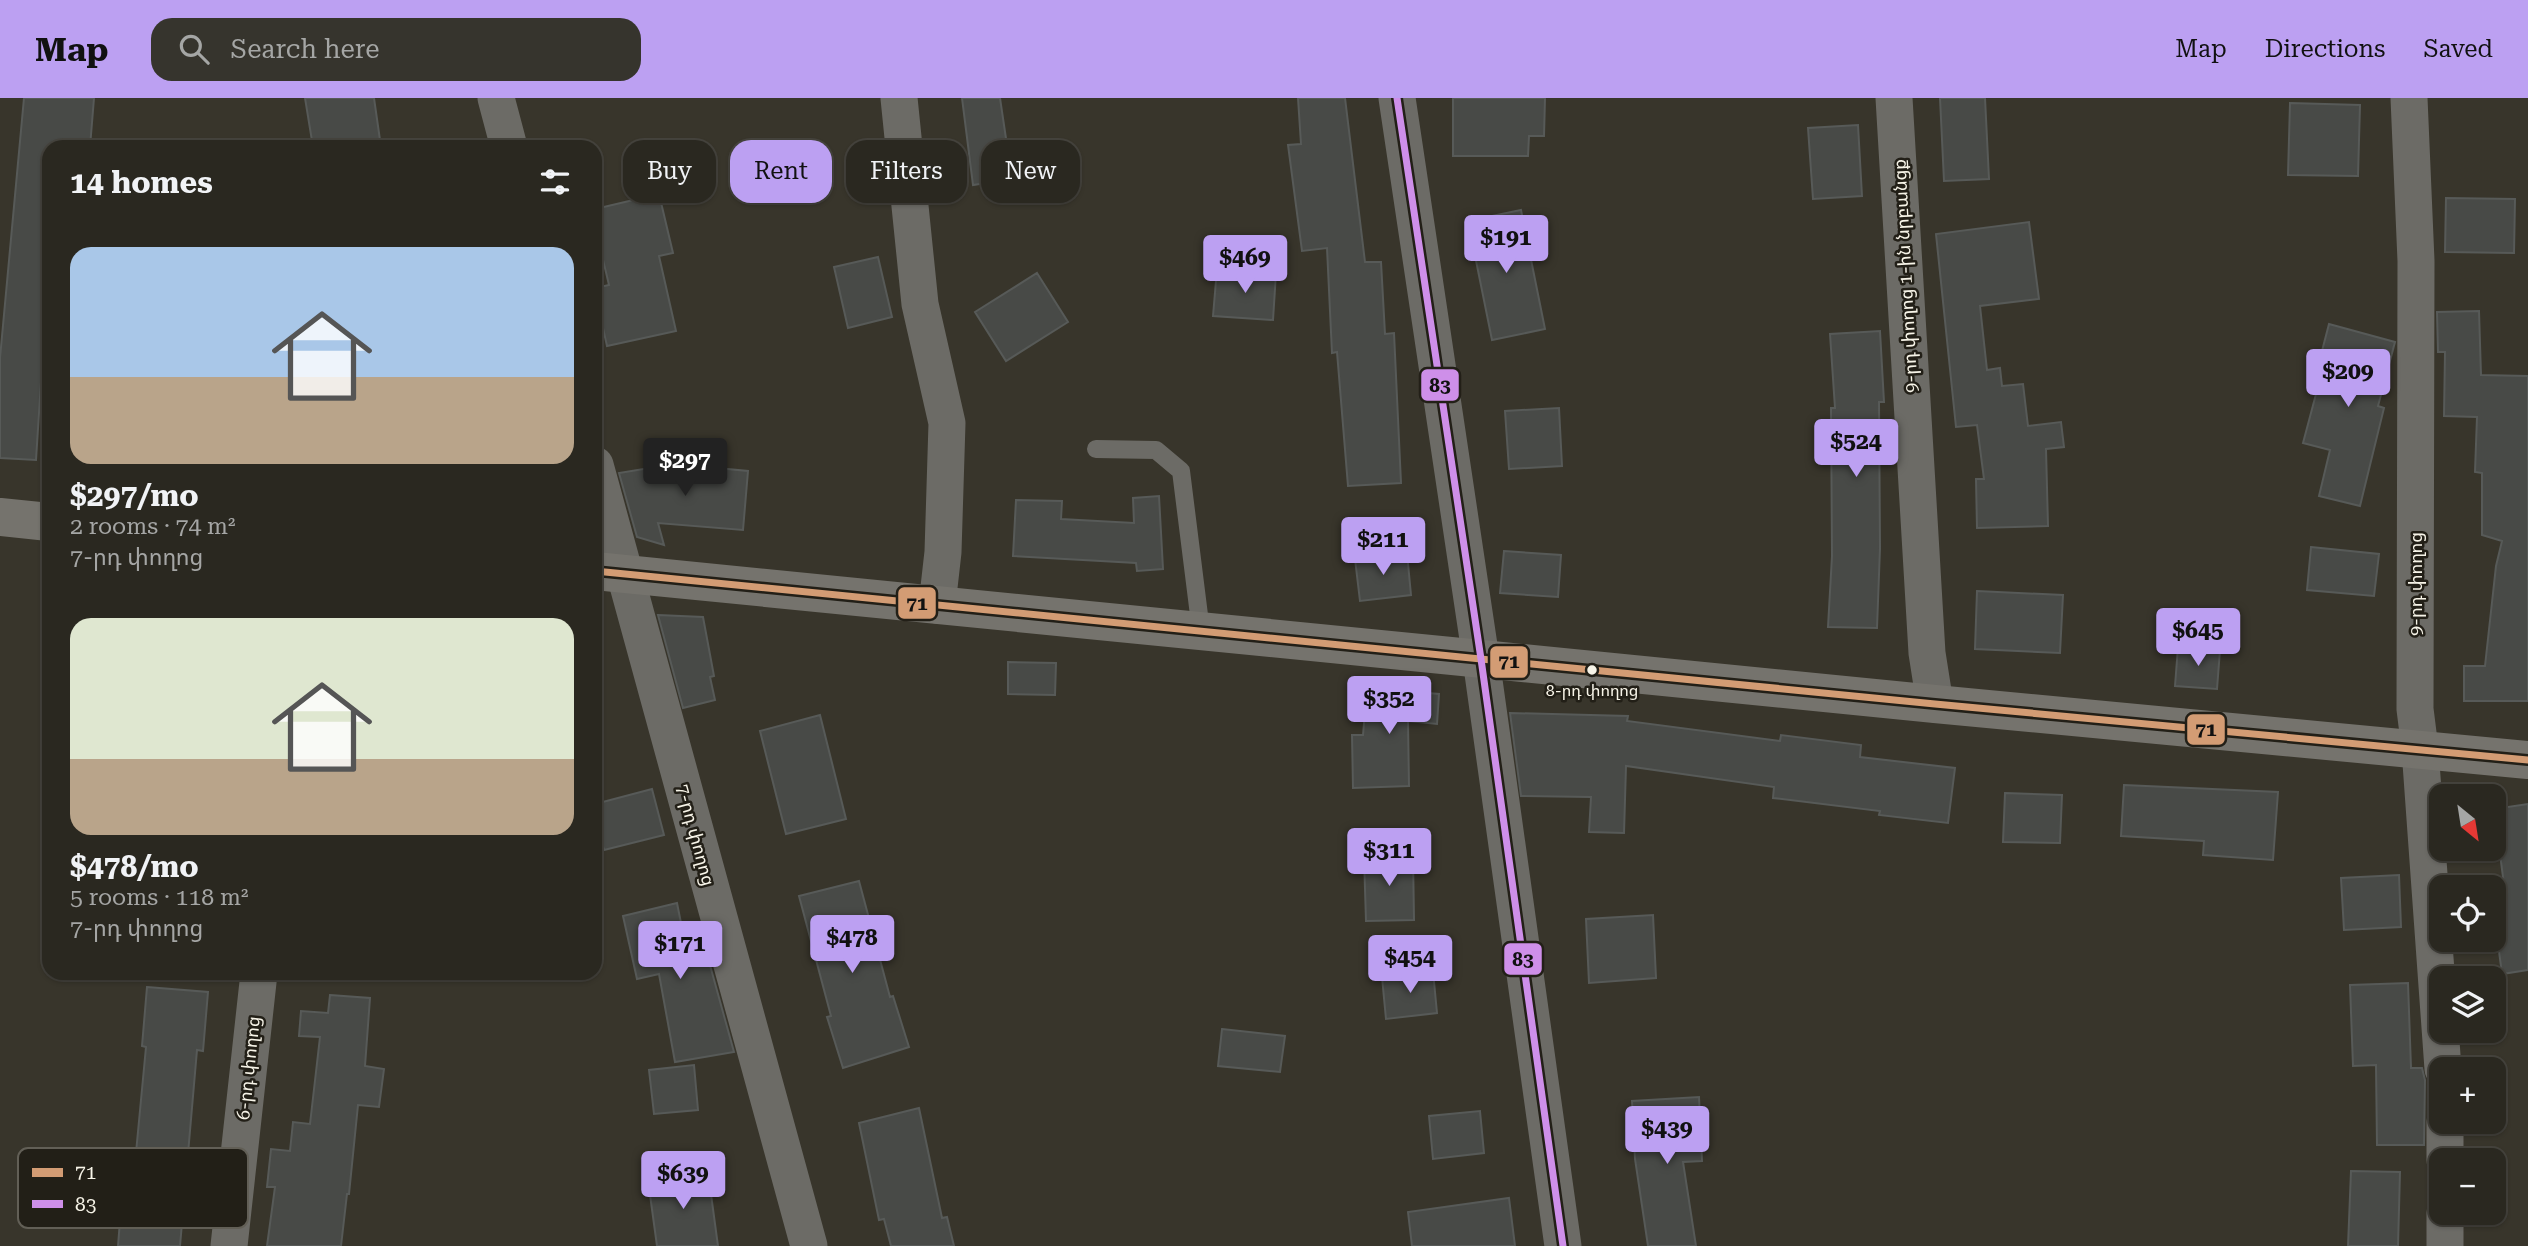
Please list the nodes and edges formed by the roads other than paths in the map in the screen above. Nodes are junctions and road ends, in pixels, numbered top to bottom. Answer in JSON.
{"nodes":[{"id":1,"x":496,"y":98,"type":"edge"},
{"id":2,"x":899,"y":98,"type":"edge"},
{"id":3,"x":1397,"y":98,"type":"edge"},
{"id":4,"x":1894,"y":98,"type":"edge"},
{"id":5,"x":2409,"y":98,"type":"edge"},
{"id":6,"x":507,"y":140,"type":"edge"},
{"id":7,"x":1097,"y":449,"type":"dead end"},
{"id":8,"x":602,"y":515,"type":"edge"},
{"id":9,"x":0,"y":517,"type":"edge"},
{"id":10,"x":42,"y":521,"type":"edge"},
{"id":11,"x":610,"y":572,"type":"edge"},
{"id":12,"x":937,"y":605,"type":"junction"},
{"id":13,"x":1201,"y":631,"type":"junction"},
{"id":14,"x":1481,"y":659,"type":"junction"},
{"id":15,"x":1936,"y":704,"type":"junction"},
{"id":16,"x":2420,"y":749,"type":"junction"},
{"id":17,"x":2528,"y":760,"type":"edge"},
{"id":18,"x":258,"y":980,"type":"edge"},
{"id":19,"x":2442,"y":1057,"type":"edge"},
{"id":20,"x":240,"y":1148,"type":"edge"},
{"id":21,"x":2445,"y":1225,"type":"edge"},
{"id":22,"x":231,"y":1228,"type":"edge"},
{"id":23,"x":229,"y":1246,"type":"edge"},
{"id":24,"x":809,"y":1246,"type":"edge"},
{"id":25,"x":1563,"y":1246,"type":"edge"},
{"id":26,"x":2445,"y":1246,"type":"edge"}],
"edges":[{"from":1,"to":6,"type":"street"},
{"from":2,"to":12,"type":"street"},
{"from":3,"to":14,"type":"street"},
{"from":4,"to":15,"type":"street","name":"9-րդ փողոց 1-ին նրբանցք"},
{"from":5,"to":16,"type":"street","name":"9-րդ փողոց"},
{"from":7,"to":13,"type":"lane"},
{"from":8,"to":11,"type":"street","name":"7-րդ փողոց"},
{"from":9,"to":10,"type":"main road"},
{"from":11,"to":12,"type":"main road"},
{"from":11,"to":24,"type":"street","name":"7-րդ փողոց"},
{"from":12,"to":13,"type":"main road"},
{"from":13,"to":14,"type":"main road"},
{"from":14,"to":15,"type":"main road"},
{"from":14,"to":25,"type":"street"},
{"from":15,"to":16,"type":"main road"},
{"from":16,"to":17,"type":"main road"},
{"from":16,"to":19,"type":"street","name":"9-րդ փողոց"},
{"from":18,"to":20,"type":"street","name":"6-րդ փողոց"},
{"from":21,"to":26,"type":"street"},
{"from":22,"to":23,"type":"street","name":"6-րդ փողոց"}]}
